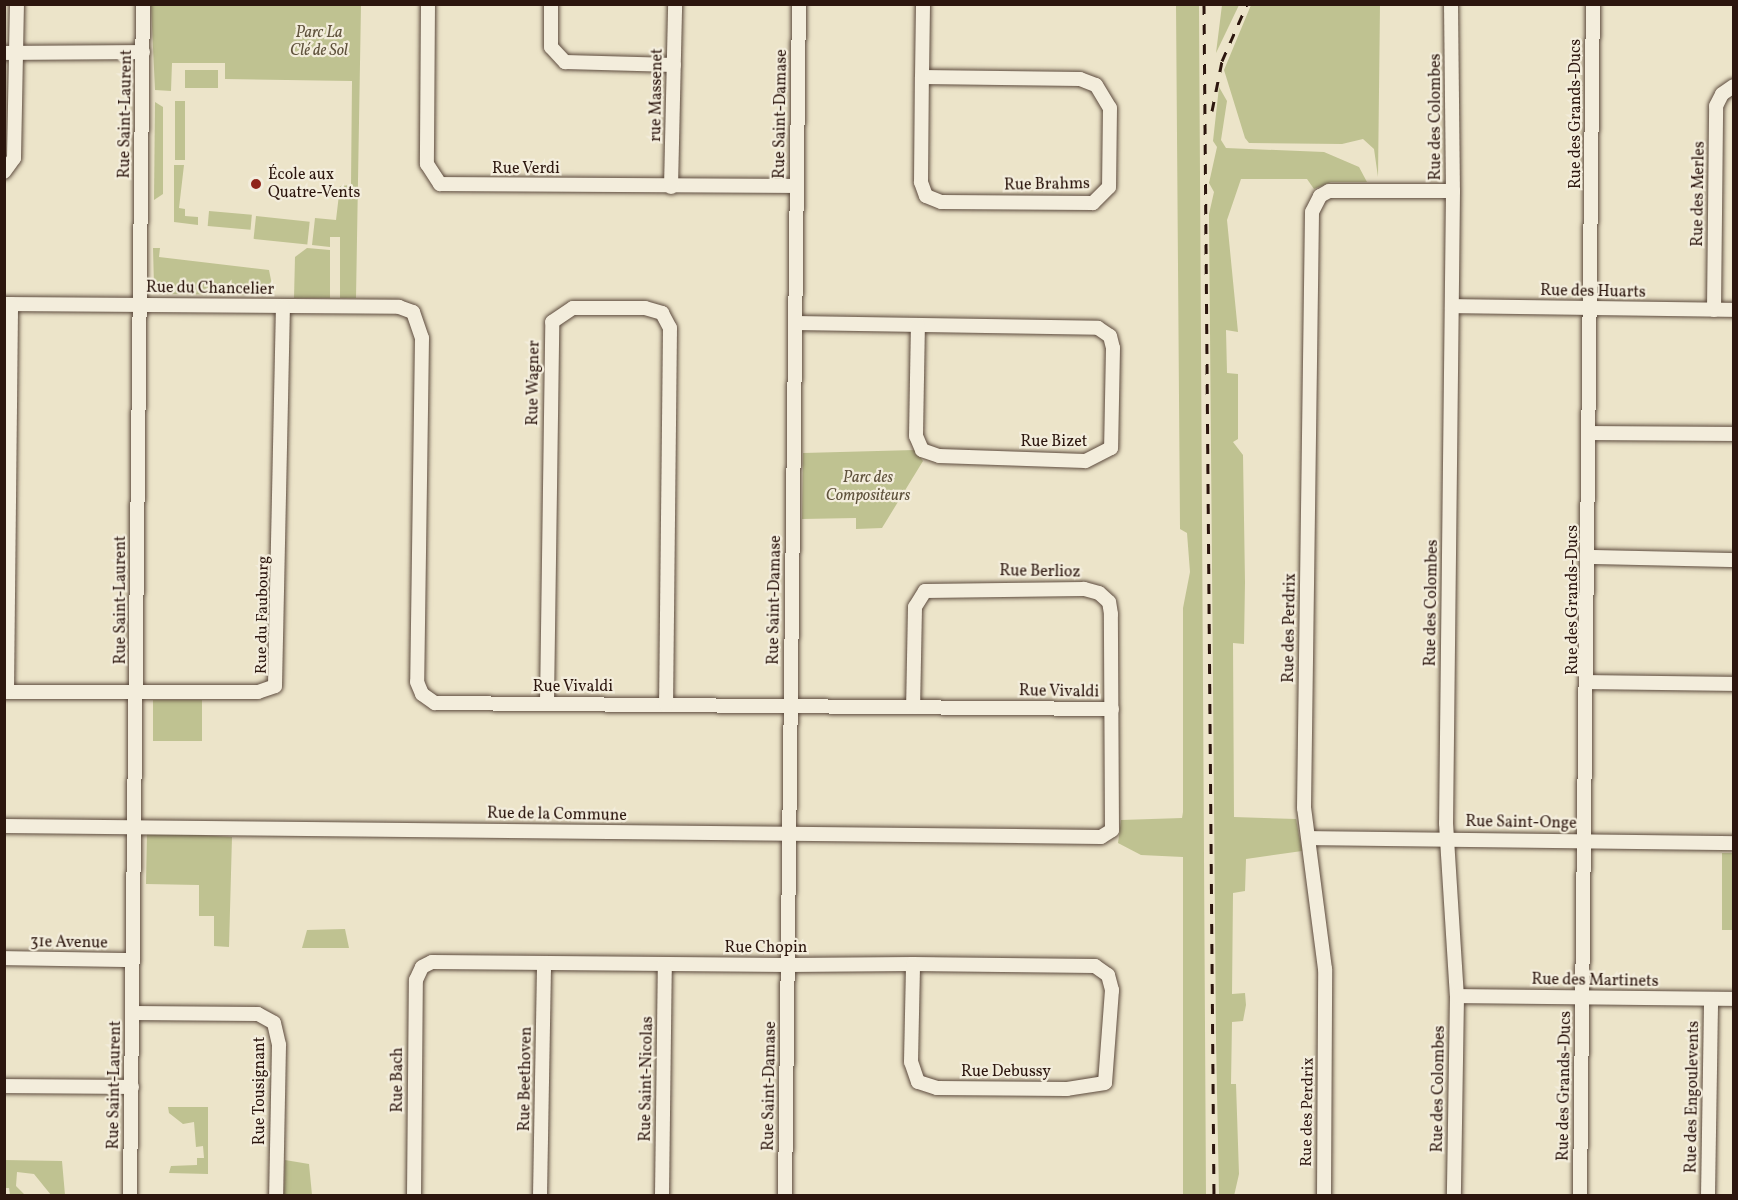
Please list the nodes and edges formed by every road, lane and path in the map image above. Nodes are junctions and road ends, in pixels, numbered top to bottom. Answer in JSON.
{"nodes":[{"id":1,"x":16,"y":4,"type":"edge"},
{"id":2,"x":143,"y":4,"type":"edge"},
{"id":3,"x":428,"y":4,"type":"edge"},
{"id":4,"x":551,"y":4,"type":"edge"},
{"id":5,"x":675,"y":4,"type":"edge"},
{"id":6,"x":799,"y":4,"type":"edge"},
{"id":7,"x":923,"y":4,"type":"edge"},
{"id":8,"x":1593,"y":4,"type":"edge"},
{"id":9,"x":1453,"y":7,"type":"edge"},
{"id":10,"x":143,"y":52,"type":"junction"},
{"id":11,"x":11,"y":53,"type":"edge"},
{"id":12,"x":674,"y":65,"type":"junction"},
{"id":13,"x":922,"y":77,"type":"junction"},
{"id":14,"x":1734,"y":86,"type":"edge"},
{"id":15,"x":4,"y":172,"type":"edge"},
{"id":16,"x":796,"y":186,"type":"junction"},
{"id":17,"x":671,"y":187,"type":"junction"},
{"id":18,"x":1453,"y":191,"type":"junction"},
{"id":19,"x":8,"y":304,"type":"edge"},
{"id":20,"x":140,"y":304,"type":"junction"},
{"id":21,"x":283,"y":306,"type":"junction"},
{"id":22,"x":1452,"y":306,"type":"junction"},
{"id":23,"x":1591,"y":309,"type":"junction"},
{"id":24,"x":1714,"y":310,"type":"junction"},
{"id":25,"x":1734,"y":310,"type":"edge"},
{"id":26,"x":413,"y":312,"type":"joint"},
{"id":27,"x":795,"y":323,"type":"junction"},
{"id":28,"x":918,"y":325,"type":"junction"},
{"id":29,"x":7,"y":433,"type":"edge"},
{"id":30,"x":1591,"y":433,"type":"junction"},
{"id":31,"x":1734,"y":434,"type":"edge"},
{"id":32,"x":1589,"y":557,"type":"junction"},
{"id":33,"x":1734,"y":560,"type":"edge"},
{"id":34,"x":6,"y":562,"type":"edge"},
{"id":35,"x":1589,"y":682,"type":"junction"},
{"id":36,"x":1734,"y":684,"type":"edge"},
{"id":37,"x":6,"y":692,"type":"edge"},
{"id":38,"x":137,"y":692,"type":"junction"},
{"id":39,"x":547,"y":704,"type":"junction"},
{"id":40,"x":666,"y":705,"type":"junction"},
{"id":41,"x":791,"y":707,"type":"junction"},
{"id":42,"x":913,"y":707,"type":"junction"},
{"id":43,"x":1112,"y":709,"type":"junction"},
{"id":44,"x":4,"y":826,"type":"edge"},
{"id":45,"x":134,"y":827,"type":"junction"},
{"id":46,"x":790,"y":834,"type":"junction"},
{"id":47,"x":1108,"y":835,"type":"joint"},
{"id":48,"x":1309,"y":838,"type":"junction"},
{"id":49,"x":1447,"y":838,"type":"junction"},
{"id":50,"x":1585,"y":841,"type":"junction"},
{"id":51,"x":1734,"y":843,"type":"edge"},
{"id":52,"x":4,"y":958,"type":"edge"},
{"id":53,"x":133,"y":960,"type":"junction"},
{"id":54,"x":544,"y":963,"type":"junction"},
{"id":55,"x":665,"y":964,"type":"junction"},
{"id":56,"x":913,"y":964,"type":"junction"},
{"id":57,"x":788,"y":965,"type":"junction"},
{"id":58,"x":422,"y":967,"type":"joint"},
{"id":59,"x":1108,"y":975,"type":"joint"},
{"id":60,"x":1456,"y":996,"type":"junction"},
{"id":61,"x":1582,"y":998,"type":"junction"},
{"id":62,"x":1711,"y":999,"type":"junction"},
{"id":63,"x":1734,"y":999,"type":"edge"},
{"id":64,"x":133,"y":1013,"type":"junction"},
{"id":65,"x":4,"y":1086,"type":"edge"},
{"id":66,"x":132,"y":1087,"type":"junction"},
{"id":67,"x":130,"y":1196,"type":"edge"},
{"id":68,"x":276,"y":1196,"type":"edge"},
{"id":69,"x":414,"y":1196,"type":"edge"},
{"id":70,"x":540,"y":1196,"type":"edge"},
{"id":71,"x":662,"y":1196,"type":"edge"},
{"id":72,"x":785,"y":1196,"type":"edge"},
{"id":73,"x":1324,"y":1196,"type":"edge"},
{"id":74,"x":1454,"y":1196,"type":"edge"},
{"id":75,"x":1580,"y":1196,"type":"edge"},
{"id":76,"x":1708,"y":1196,"type":"edge"}],
"edges":[{"from":1,"to":11,"type":"street"},
{"from":2,"to":10,"type":"street","name":"Rue Saint-Laurent"},
{"from":3,"to":17,"type":"street","name":"Rue Verdi"},
{"from":4,"to":12,"type":"street"},
{"from":5,"to":12,"type":"street","name":"rue Massenet"},
{"from":6,"to":16,"type":"street","name":"Rue Saint-Damase"},
{"from":7,"to":13,"type":"street","name":"Rue Brahms"},
{"from":8,"to":23,"type":"street","name":"Rue des Grands-Ducs"},
{"from":9,"to":18,"type":"street","name":"Rue des Colombes"},
{"from":10,"to":11,"type":"street"},
{"from":10,"to":20,"type":"street","name":"Rue Saint-Laurent"},
{"from":11,"to":15,"type":"street"},
{"from":12,"to":17,"type":"street","name":"rue Massenet"},
{"from":13,"to":13,"type":"street","name":"Rue Brahms"},
{"from":14,"to":24,"type":"street","name":"Rue des Merles"},
{"from":16,"to":17,"type":"street","name":"Rue Verdi"},
{"from":16,"to":27,"type":"street","name":"Rue Saint-Damase"},
{"from":18,"to":22,"type":"street","name":"Rue des Colombes"},
{"from":18,"to":48,"type":"street","name":"Rue des Perdrix"},
{"from":19,"to":20,"type":"street","name":"Rue du Chancelier"},
{"from":19,"to":29,"type":"street"},
{"from":20,"to":21,"type":"street","name":"Rue du Chancelier"},
{"from":20,"to":38,"type":"street","name":"Rue Saint-Laurent"},
{"from":21,"to":26,"type":"street","name":"Rue du Chancelier"},
{"from":21,"to":38,"type":"street","name":"Rue du Faubourg"},
{"from":22,"to":23,"type":"street","name":"Rue des Huarts"},
{"from":22,"to":49,"type":"street","name":"Rue des Colombes"},
{"from":23,"to":24,"type":"street","name":"Rue des Huarts"},
{"from":23,"to":30,"type":"street","name":"Rue des Grands-Ducs"},
{"from":24,"to":25,"type":"street","name":"Rue des Huarts"},
{"from":26,"to":39,"type":"street","name":"Rue Vivaldi"},
{"from":27,"to":28,"type":"street","name":"Rue Bizet"},
{"from":27,"to":41,"type":"street","name":"Rue Saint-Damase"},
{"from":28,"to":28,"type":"street","name":"Rue Bizet"},
{"from":29,"to":34,"type":"street"},
{"from":30,"to":31,"type":"street"},
{"from":30,"to":32,"type":"street","name":"Rue des Grands-Ducs"},
{"from":32,"to":33,"type":"street"},
{"from":32,"to":35,"type":"street","name":"Rue des Grands-Ducs"},
{"from":34,"to":37,"type":"street"},
{"from":35,"to":36,"type":"street"},
{"from":35,"to":50,"type":"street","name":"Rue des Grands-Ducs"},
{"from":37,"to":38,"type":"street","name":"Rue du Faubourg"},
{"from":38,"to":45,"type":"street","name":"Rue Saint-Laurent"},
{"from":39,"to":40,"type":"street","name":"Rue Vivaldi"},
{"from":39,"to":40,"type":"street","name":"Rue Wagner"},
{"from":40,"to":41,"type":"street","name":"Rue Vivaldi"},
{"from":41,"to":42,"type":"street","name":"Rue Vivaldi"},
{"from":41,"to":46,"type":"street","name":"Rue Saint-Damase"},
{"from":42,"to":43,"type":"street","name":"Rue Vivaldi"},
{"from":42,"to":43,"type":"street","name":"Rue Berlioz"},
{"from":43,"to":47,"type":"street","name":"Rue Berlioz"},
{"from":44,"to":45,"type":"street","name":"Rue de la Commune"},
{"from":45,"to":46,"type":"street","name":"Rue de la Commune"},
{"from":45,"to":53,"type":"street","name":"Rue Saint-Laurent"},
{"from":46,"to":47,"type":"street","name":"Rue de la Commune"},
{"from":46,"to":57,"type":"street","name":"Rue Saint-Damase"},
{"from":48,"to":49,"type":"street","name":"Rue Saint-Onge"},
{"from":48,"to":73,"type":"street","name":"Rue des Perdrix"},
{"from":49,"to":50,"type":"street","name":"Rue Saint-Onge"},
{"from":49,"to":60,"type":"street","name":"Rue des Colombes"},
{"from":50,"to":51,"type":"street","name":"Rue Saint-Onge"},
{"from":50,"to":61,"type":"street","name":"Rue des Grands-Ducs"},
{"from":52,"to":53,"type":"street","name":"31e Avenue"},
{"from":53,"to":64,"type":"street","name":"Rue Saint-Laurent"},
{"from":54,"to":55,"type":"street","name":"Rue Chopin"},
{"from":54,"to":58,"type":"street","name":"Rue Chopin"},
{"from":54,"to":70,"type":"street","name":"Rue Beethoven"},
{"from":55,"to":57,"type":"street","name":"Rue Chopin"},
{"from":55,"to":71,"type":"street","name":"Rue Saint-Nicolas"},
{"from":56,"to":57,"type":"street","name":"Rue Chopin"},
{"from":56,"to":59,"type":"street","name":"Rue Chopin"},
{"from":56,"to":59,"type":"street","name":"Rue Debussy"},
{"from":57,"to":72,"type":"street","name":"Rue Saint-Damase"},
{"from":58,"to":69,"type":"street","name":"Rue Bach"},
{"from":60,"to":61,"type":"street","name":"Rue des Martinets"},
{"from":60,"to":74,"type":"street","name":"Rue des Colombes"},
{"from":61,"to":62,"type":"street","name":"Rue des Martinets"},
{"from":61,"to":75,"type":"street","name":"Rue des Grands-Ducs"},
{"from":62,"to":63,"type":"street","name":"Rue des Martinets"},
{"from":62,"to":76,"type":"street","name":"Rue des Engoulevents"},
{"from":64,"to":66,"type":"street","name":"Rue Saint-Laurent"},
{"from":64,"to":68,"type":"street","name":"Rue Tousignant"},
{"from":65,"to":66,"type":"street"},
{"from":66,"to":67,"type":"street","name":"Rue Saint-Laurent"}]}
